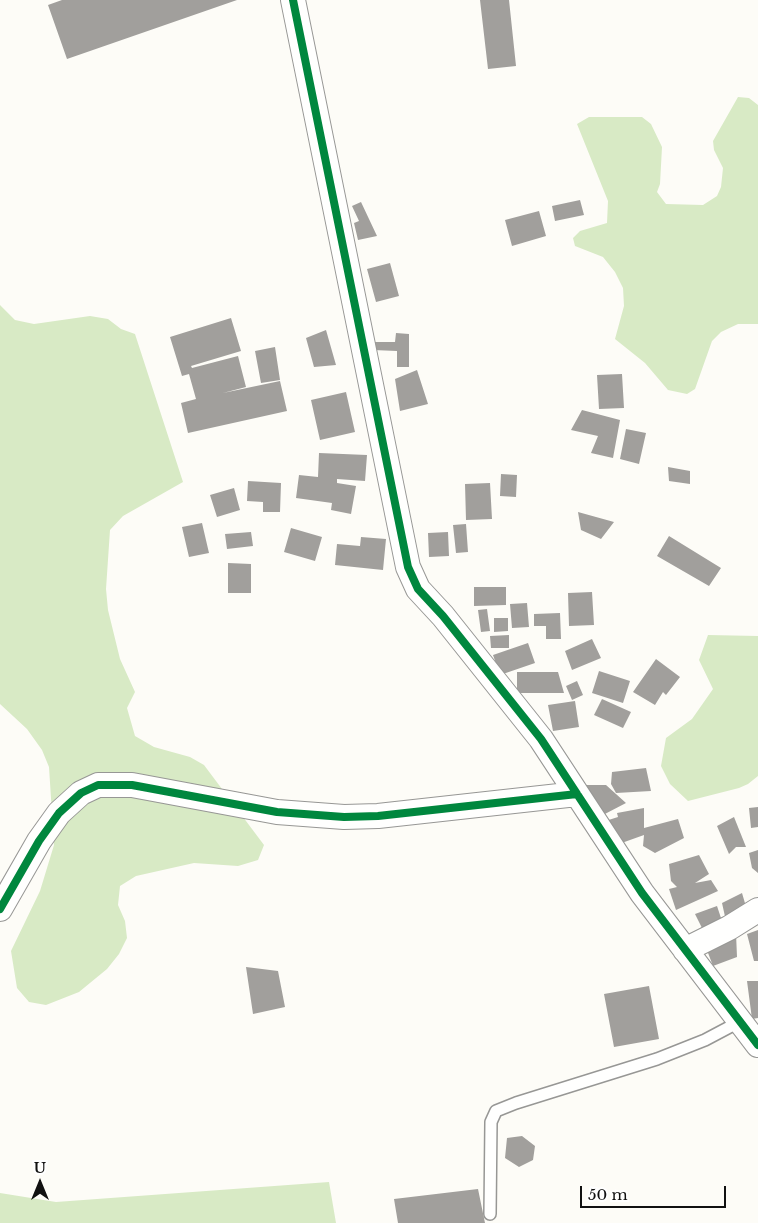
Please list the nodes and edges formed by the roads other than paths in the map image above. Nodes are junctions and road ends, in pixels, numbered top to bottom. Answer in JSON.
{"nodes":[{"id":1,"x":293,"y":0,"type":"edge"},
{"id":2,"x":576,"y":794,"type":"junction"},
{"id":3,"x":0,"y":908,"type":"edge"},
{"id":4,"x":758,"y":910,"type":"edge"},
{"id":5,"x":685,"y":950,"type":"junction"},
{"id":6,"x":739,"y":1022,"type":"junction"},
{"id":7,"x":758,"y":1045,"type":"edge"},
{"id":8,"x":490,"y":1214,"type":"dead end"}],
"edges":[{"from":1,"to":2,"type":"street"},
{"from":2,"to":3,"type":"street"},
{"from":2,"to":5,"type":"street"},
{"from":4,"to":5,"type":"street"},
{"from":5,"to":6,"type":"street"},
{"from":6,"to":7,"type":"street"},
{"from":6,"to":8,"type":"lane"}]}
